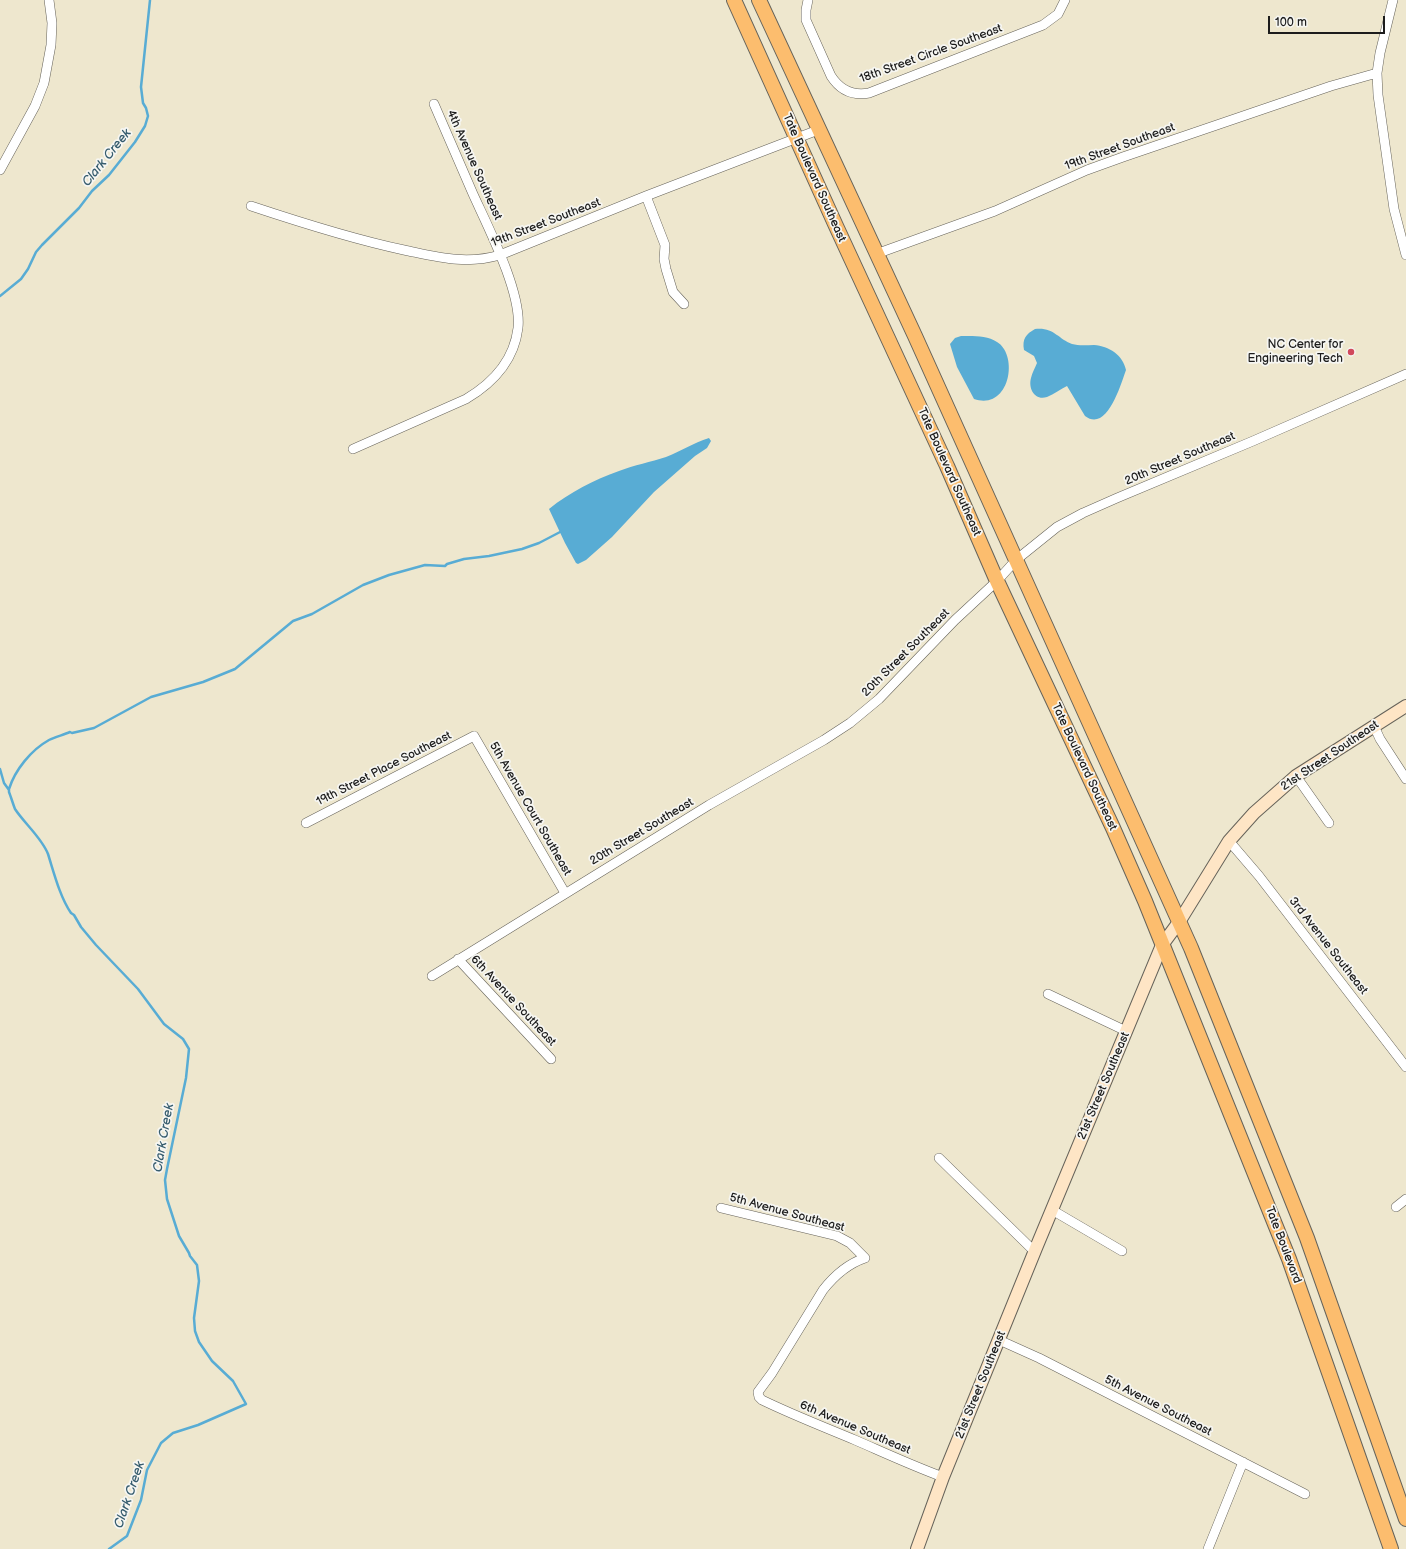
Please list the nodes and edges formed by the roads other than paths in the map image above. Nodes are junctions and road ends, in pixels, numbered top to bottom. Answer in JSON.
{"nodes":[{"id":1,"x":49,"y":0,"type":"edge"},
{"id":2,"x":734,"y":0,"type":"edge"},
{"id":3,"x":759,"y":0,"type":"edge"},
{"id":4,"x":808,"y":0,"type":"edge"},
{"id":5,"x":1065,"y":0,"type":"edge"},
{"id":6,"x":1393,"y":0,"type":"edge"},
{"id":7,"x":1377,"y":73,"type":"junction"},
{"id":8,"x":434,"y":104,"type":"dead end"},
{"id":9,"x":818,"y":130,"type":"junction"},
{"id":10,"x":796,"y":139,"type":"junction"},
{"id":11,"x":0,"y":170,"type":"edge"},
{"id":12,"x":646,"y":196,"type":"junction"},
{"id":13,"x":251,"y":206,"type":"dead end"},
{"id":14,"x":876,"y":254,"type":"junction"},
{"id":15,"x":500,"y":255,"type":"junction"},
{"id":16,"x":1406,"y":255,"type":"edge"},
{"id":17,"x":684,"y":304,"type":"dead end"},
{"id":18,"x":1406,"y":374,"type":"edge"},
{"id":19,"x":353,"y":449,"type":"dead end"},
{"id":20,"x":1016,"y":560,"type":"junction"},
{"id":21,"x":997,"y":580,"type":"junction"},
{"id":22,"x":1406,"y":706,"type":"edge"},
{"id":23,"x":1374,"y":726,"type":"junction"},
{"id":24,"x":474,"y":736,"type":"joint"},
{"id":25,"x":1296,"y":776,"type":"junction"},
{"id":26,"x":1406,"y":779,"type":"edge"},
{"id":27,"x":306,"y":823,"type":"dead end"},
{"id":28,"x":1329,"y":823,"type":"dead end"},
{"id":29,"x":1229,"y":841,"type":"junction"},
{"id":30,"x":565,"y":893,"type":"junction"},
{"id":31,"x":1179,"y":922,"type":"junction"},
{"id":32,"x":1162,"y":945,"type":"junction"},
{"id":33,"x":458,"y":959,"type":"junction"},
{"id":34,"x":432,"y":976,"type":"dead end"},
{"id":35,"x":1048,"y":994,"type":"dead end"},
{"id":36,"x":1126,"y":1031,"type":"junction"},
{"id":37,"x":551,"y":1059,"type":"dead end"},
{"id":38,"x":1406,"y":1067,"type":"edge"},
{"id":39,"x":939,"y":1158,"type":"dead end"},
{"id":40,"x":1406,"y":1199,"type":"edge"},
{"id":41,"x":1396,"y":1207,"type":"dead end"},
{"id":42,"x":721,"y":1208,"type":"dead end"},
{"id":43,"x":1052,"y":1210,"type":"junction"},
{"id":44,"x":1122,"y":1251,"type":"dead end"},
{"id":45,"x":1035,"y":1252,"type":"junction"},
{"id":46,"x":999,"y":1340,"type":"junction"},
{"id":47,"x":759,"y":1397,"type":"joint"},
{"id":48,"x":1243,"y":1462,"type":"junction"},
{"id":49,"x":944,"y":1477,"type":"junction"},
{"id":50,"x":1305,"y":1494,"type":"dead end"},
{"id":51,"x":1406,"y":1519,"type":"edge"},
{"id":52,"x":917,"y":1549,"type":"edge"},
{"id":53,"x":1208,"y":1549,"type":"edge"},
{"id":54,"x":1390,"y":1549,"type":"edge"}],
"edges":[{"from":1,"to":11,"type":"street"},
{"from":2,"to":10,"type":"main road","name":"Tate Boulevard Southeast"},
{"from":3,"to":9,"type":"main road","name":"Tate Boulevard Southeast"},
{"from":4,"to":5,"type":"street","name":"18th Street Circle Southeast"},
{"from":6,"to":7,"type":"street"},
{"from":7,"to":14,"type":"street","name":"19th Street Southeast"},
{"from":7,"to":16,"type":"street"},
{"from":8,"to":15,"type":"street","name":"4th Avenue Southeast"},
{"from":9,"to":10,"type":"street","name":"19th Street Southeast"},
{"from":9,"to":14,"type":"main road","name":"Tate Boulevard Southeast"},
{"from":10,"to":12,"type":"street","name":"19th Street Southeast"},
{"from":10,"to":21,"type":"main road","name":"Tate Boulevard Southeast"},
{"from":12,"to":15,"type":"street","name":"19th Street Southeast"},
{"from":12,"to":17,"type":"street"},
{"from":13,"to":15,"type":"street","name":"19th Street Southeast"},
{"from":14,"to":20,"type":"main road","name":"Tate Boulevard Southeast"},
{"from":15,"to":19,"type":"street","name":"4th Avenue Southeast"},
{"from":18,"to":20,"type":"street","name":"20th Street Southeast"},
{"from":20,"to":21,"type":"street","name":"20th Street Southeast"},
{"from":20,"to":31,"type":"main road","name":"Tate Boulevard Southeast"},
{"from":21,"to":30,"type":"street","name":"20th Street Southeast"},
{"from":21,"to":32,"type":"main road","name":"Tate Boulevard Southeast"},
{"from":22,"to":23,"type":"street","name":"21st Street Southeast"},
{"from":23,"to":25,"type":"street","name":"21st Street Southeast"},
{"from":23,"to":26,"type":"street"},
{"from":24,"to":27,"type":"street","name":"19th Street Place Southeast"},
{"from":24,"to":30,"type":"street","name":"5th Avenue Court Southeast"},
{"from":25,"to":28,"type":"street"},
{"from":25,"to":29,"type":"street","name":"21st Street Southeast"},
{"from":29,"to":31,"type":"street","name":"21st Street Southeast"},
{"from":29,"to":38,"type":"street","name":"3rd Avenue Southeast"},
{"from":30,"to":33,"type":"street","name":"20th Street Southeast"},
{"from":31,"to":32,"type":"street","name":"21st Street Southeast"},
{"from":31,"to":51,"type":"main road","name":"Tate Boulevard"},
{"from":32,"to":36,"type":"street","name":"21st Street Southeast"},
{"from":32,"to":54,"type":"main road","name":"Tate Boulevard"},
{"from":33,"to":34,"type":"street","name":"20th Street Southeast"},
{"from":33,"to":37,"type":"street","name":"6th Avenue Southeast"},
{"from":35,"to":36,"type":"street"},
{"from":36,"to":43,"type":"street","name":"21st Street Southeast"},
{"from":39,"to":45,"type":"street"},
{"from":40,"to":41,"type":"street"},
{"from":42,"to":47,"type":"street","name":"5th Avenue Southeast"},
{"from":43,"to":44,"type":"street"},
{"from":43,"to":45,"type":"street","name":"21st Street Southeast"},
{"from":45,"to":46,"type":"street","name":"21st Street Southeast"},
{"from":46,"to":48,"type":"street","name":"5th Avenue Southeast"},
{"from":46,"to":49,"type":"street","name":"21st Street Southeast"},
{"from":47,"to":49,"type":"street","name":"6th Avenue Southeast"},
{"from":48,"to":50,"type":"street","name":"5th Avenue Southeast"},
{"from":48,"to":53,"type":"street"},
{"from":49,"to":52,"type":"street","name":"21st Street Southeast"}]}
